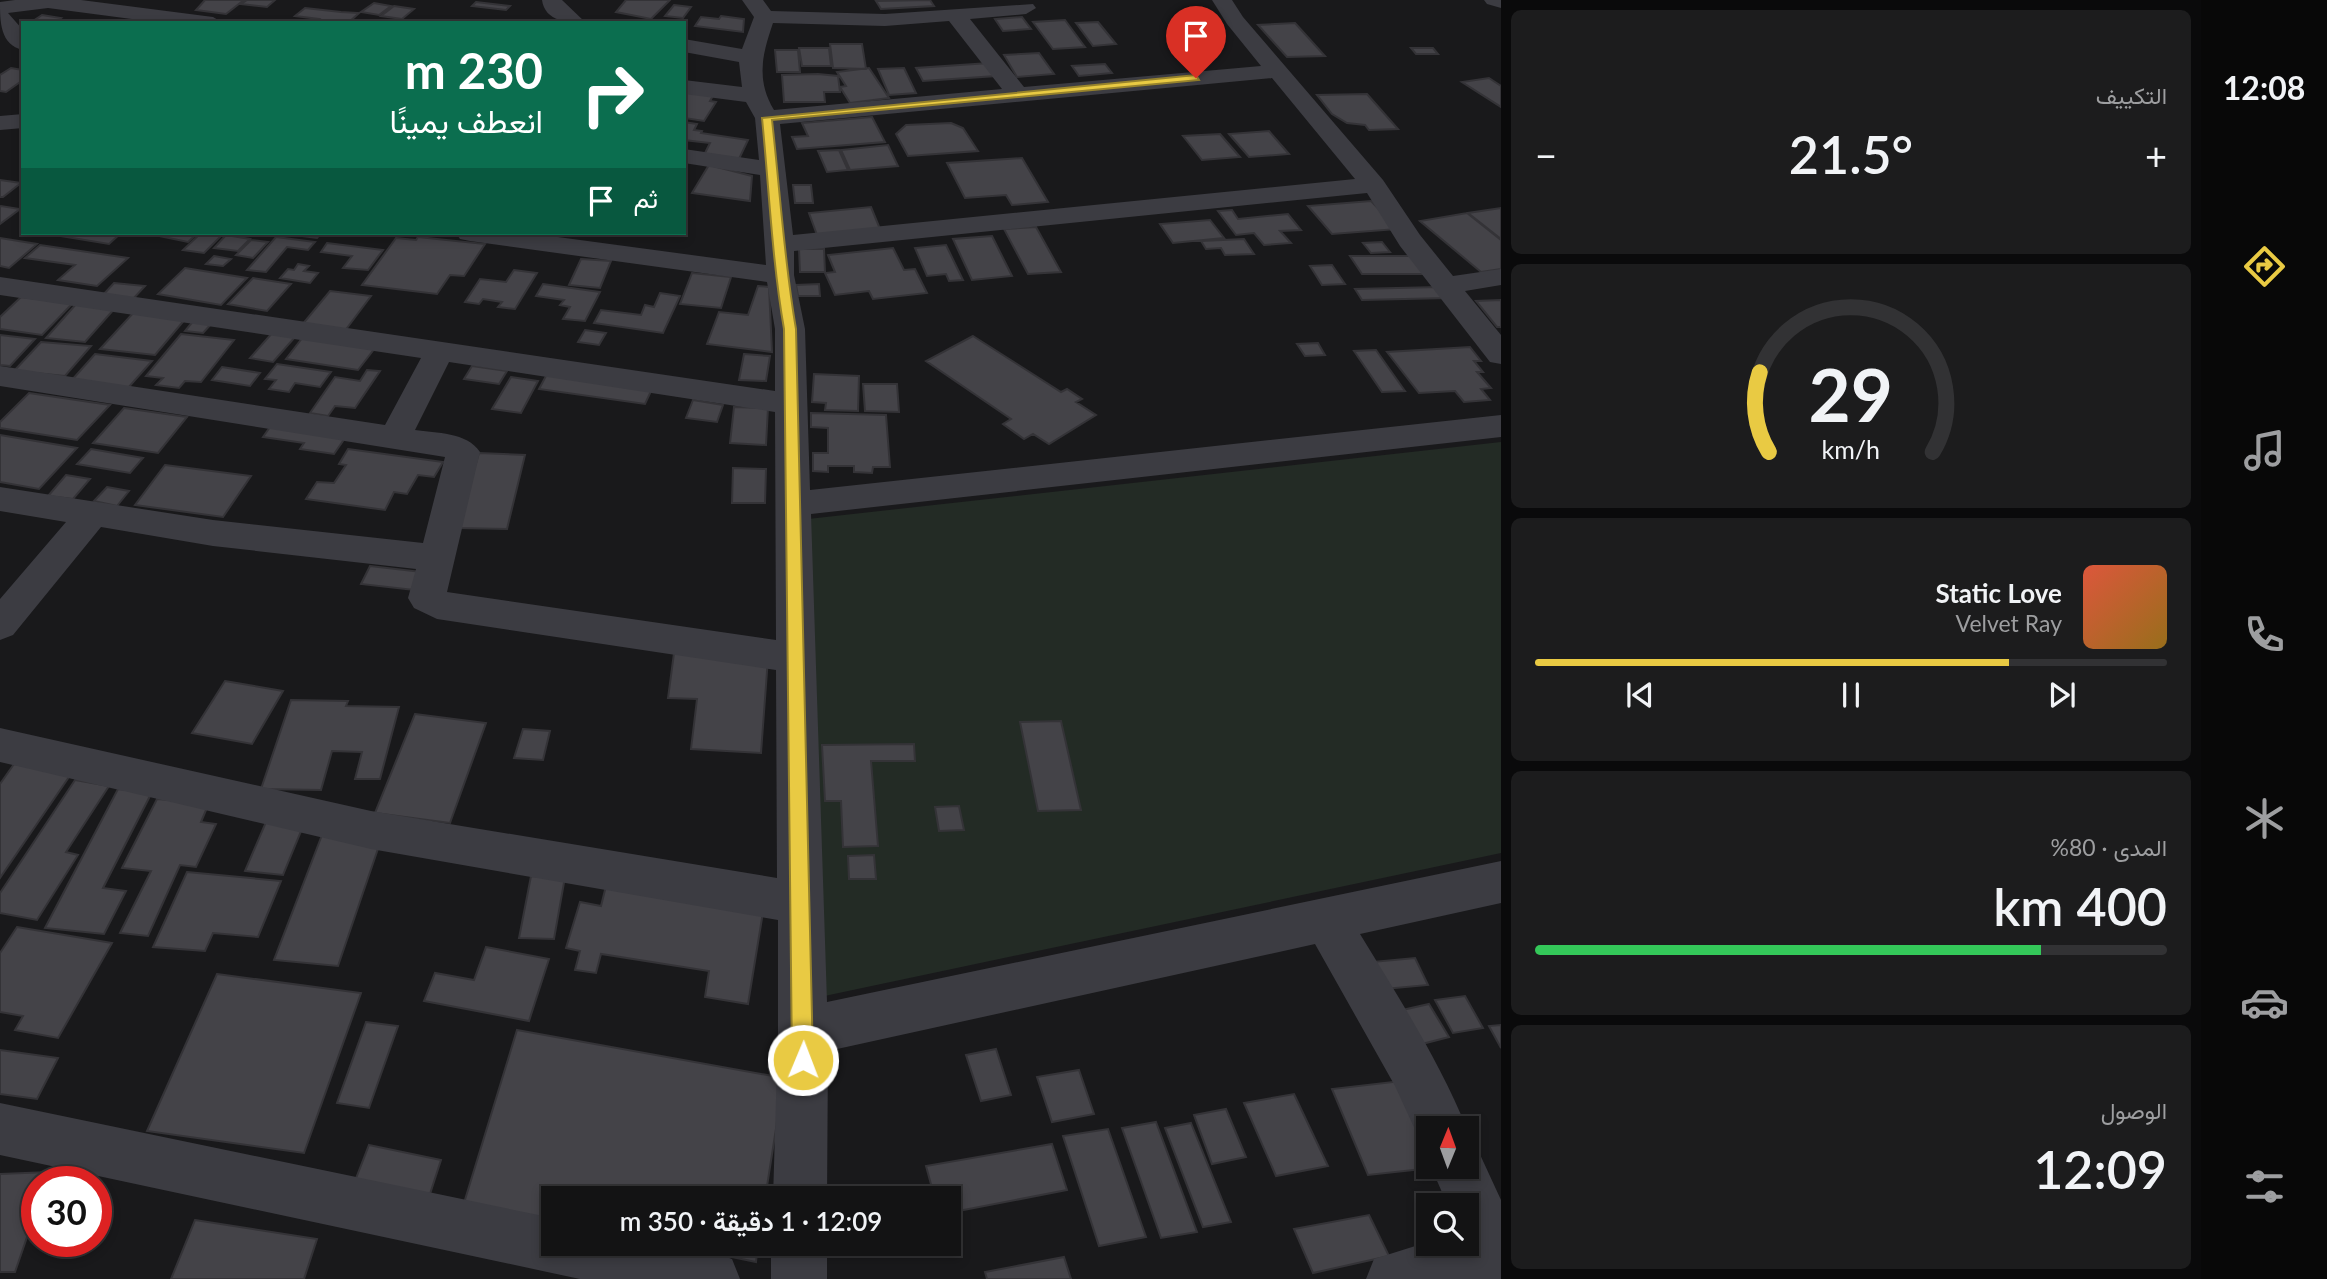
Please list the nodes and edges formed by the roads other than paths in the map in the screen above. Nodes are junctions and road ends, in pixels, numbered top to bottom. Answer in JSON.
{"nodes":[{"id":1,"x":552,"y":0,"type":"edge"},
{"id":2,"x":1222,"y":0,"type":"edge"},
{"id":3,"x":1494,"y":0,"type":"edge"},
{"id":4,"x":1501,"y":2,"type":"edge"},
{"id":5,"x":0,"y":8,"type":"edge"},
{"id":6,"x":1026,"y":8,"type":"dead end"},
{"id":7,"x":758,"y":9,"type":"edge"},
{"id":8,"x":955,"y":14,"type":"junction"},
{"id":9,"x":0,"y":17,"type":"edge"},
{"id":10,"x":197,"y":21,"type":"edge"},
{"id":11,"x":573,"y":21,"type":"edge"},
{"id":12,"x":21,"y":42,"type":"edge"},
{"id":13,"x":686,"y":45,"type":"edge"},
{"id":14,"x":0,"y":55,"type":"edge"},
{"id":15,"x":21,"y":57,"type":"edge"},
{"id":16,"x":750,"y":57,"type":"junction"},
{"id":17,"x":1279,"y":71,"type":"junction"},
{"id":18,"x":686,"y":88,"type":"edge"},
{"id":19,"x":1018,"y":94,"type":"junction"},
{"id":20,"x":760,"y":107,"type":"junction"},
{"id":21,"x":21,"y":121,"type":"edge"},
{"id":22,"x":0,"y":123,"type":"edge"},
{"id":23,"x":686,"y":156,"type":"edge"},
{"id":24,"x":772,"y":169,"type":"junction"},
{"id":25,"x":1374,"y":185,"type":"junction"},
{"id":26,"x":485,"y":235,"type":"edge"},
{"id":27,"x":780,"y":244,"type":"junction"},
{"id":28,"x":780,"y":275,"type":"junction"},
{"id":29,"x":1501,"y":277,"type":"edge"},
{"id":30,"x":1448,"y":285,"type":"junction"},
{"id":31,"x":0,"y":286,"type":"edge"},
{"id":32,"x":439,"y":352,"type":"junction"},
{"id":33,"x":1501,"y":355,"type":"edge"},
{"id":34,"x":0,"y":376,"type":"edge"},
{"id":35,"x":792,"y":404,"type":"junction"},
{"id":36,"x":1501,"y":426,"type":"edge"},
{"id":37,"x":394,"y":439,"type":"junction"},
{"id":38,"x":0,"y":499,"type":"edge"},
{"id":39,"x":793,"y":504,"type":"junction"},
{"id":40,"x":92,"y":514,"type":"junction"},
{"id":41,"x":439,"y":558,"type":"junction"},
{"id":42,"x":0,"y":625,"type":"edge"},
{"id":43,"x":796,"y":658,"type":"junction"},
{"id":44,"x":0,"y":746,"type":"edge"},
{"id":45,"x":1501,"y":882,"type":"edge"},
{"id":46,"x":800,"y":903,"type":"junction"},
{"id":47,"x":1327,"y":921,"type":"junction"},
{"id":48,"x":803,"y":1032,"type":"junction"},
{"id":49,"x":1435,"y":1116,"type":"edge"},
{"id":50,"x":0,"y":1129,"type":"edge"},
{"id":51,"x":1464,"y":1180,"type":"edge"},
{"id":52,"x":800,"y":1186,"type":"edge"},
{"id":53,"x":1499,"y":1254,"type":"edge"},
{"id":54,"x":799,"y":1256,"type":"edge"},
{"id":55,"x":712,"y":1279,"type":"edge"},
{"id":56,"x":799,"y":1279,"type":"edge"},
{"id":57,"x":1394,"y":1279,"type":"edge"}],
"edges":[{"from":1,"to":11,"type":"street"},
{"from":2,"to":17,"type":"street"},
{"from":3,"to":4,"type":"street"},
{"from":5,"to":10,"type":"street"},
{"from":6,"to":8,"type":"street"},
{"from":7,"to":8,"type":"street"},
{"from":7,"to":16,"type":"street"},
{"from":8,"to":19,"type":"street"},
{"from":9,"to":12,"type":"street"},
{"from":13,"to":16,"type":"street"},
{"from":14,"to":15,"type":"street"},
{"from":16,"to":20,"type":"street"},
{"from":17,"to":19,"type":"street"},
{"from":17,"to":25,"type":"street"},
{"from":18,"to":20,"type":"street"},
{"from":19,"to":20,"type":"street"},
{"from":20,"to":24,"type":"street"},
{"from":21,"to":22,"type":"street"},
{"from":23,"to":24,"type":"street"},
{"from":24,"to":27,"type":"street"},
{"from":25,"to":27,"type":"street"},
{"from":25,"to":30,"type":"street"},
{"from":26,"to":28,"type":"street"},
{"from":27,"to":28,"type":"street"},
{"from":28,"to":35,"type":"street"},
{"from":29,"to":30,"type":"street"},
{"from":30,"to":33,"type":"street"},
{"from":31,"to":32,"type":"street"},
{"from":32,"to":35,"type":"street"},
{"from":32,"to":37,"type":"street"},
{"from":34,"to":37,"type":"street"},
{"from":35,"to":39,"type":"street"},
{"from":36,"to":39,"type":"street"},
{"from":37,"to":41,"type":"street"},
{"from":38,"to":40,"type":"street"},
{"from":39,"to":43,"type":"street"},
{"from":40,"to":41,"type":"street"},
{"from":40,"to":42,"type":"street"},
{"from":41,"to":43,"type":"street"},
{"from":43,"to":46,"type":"street"},
{"from":44,"to":46,"type":"street"},
{"from":45,"to":47,"type":"street"},
{"from":46,"to":48,"type":"street"},
{"from":47,"to":48,"type":"street"},
{"from":47,"to":49,"type":"street"},
{"from":48,"to":52,"type":"street"},
{"from":50,"to":55,"type":"street"},
{"from":51,"to":53,"type":"street"},
{"from":53,"to":57,"type":"street"},
{"from":54,"to":56,"type":"street"}]}
